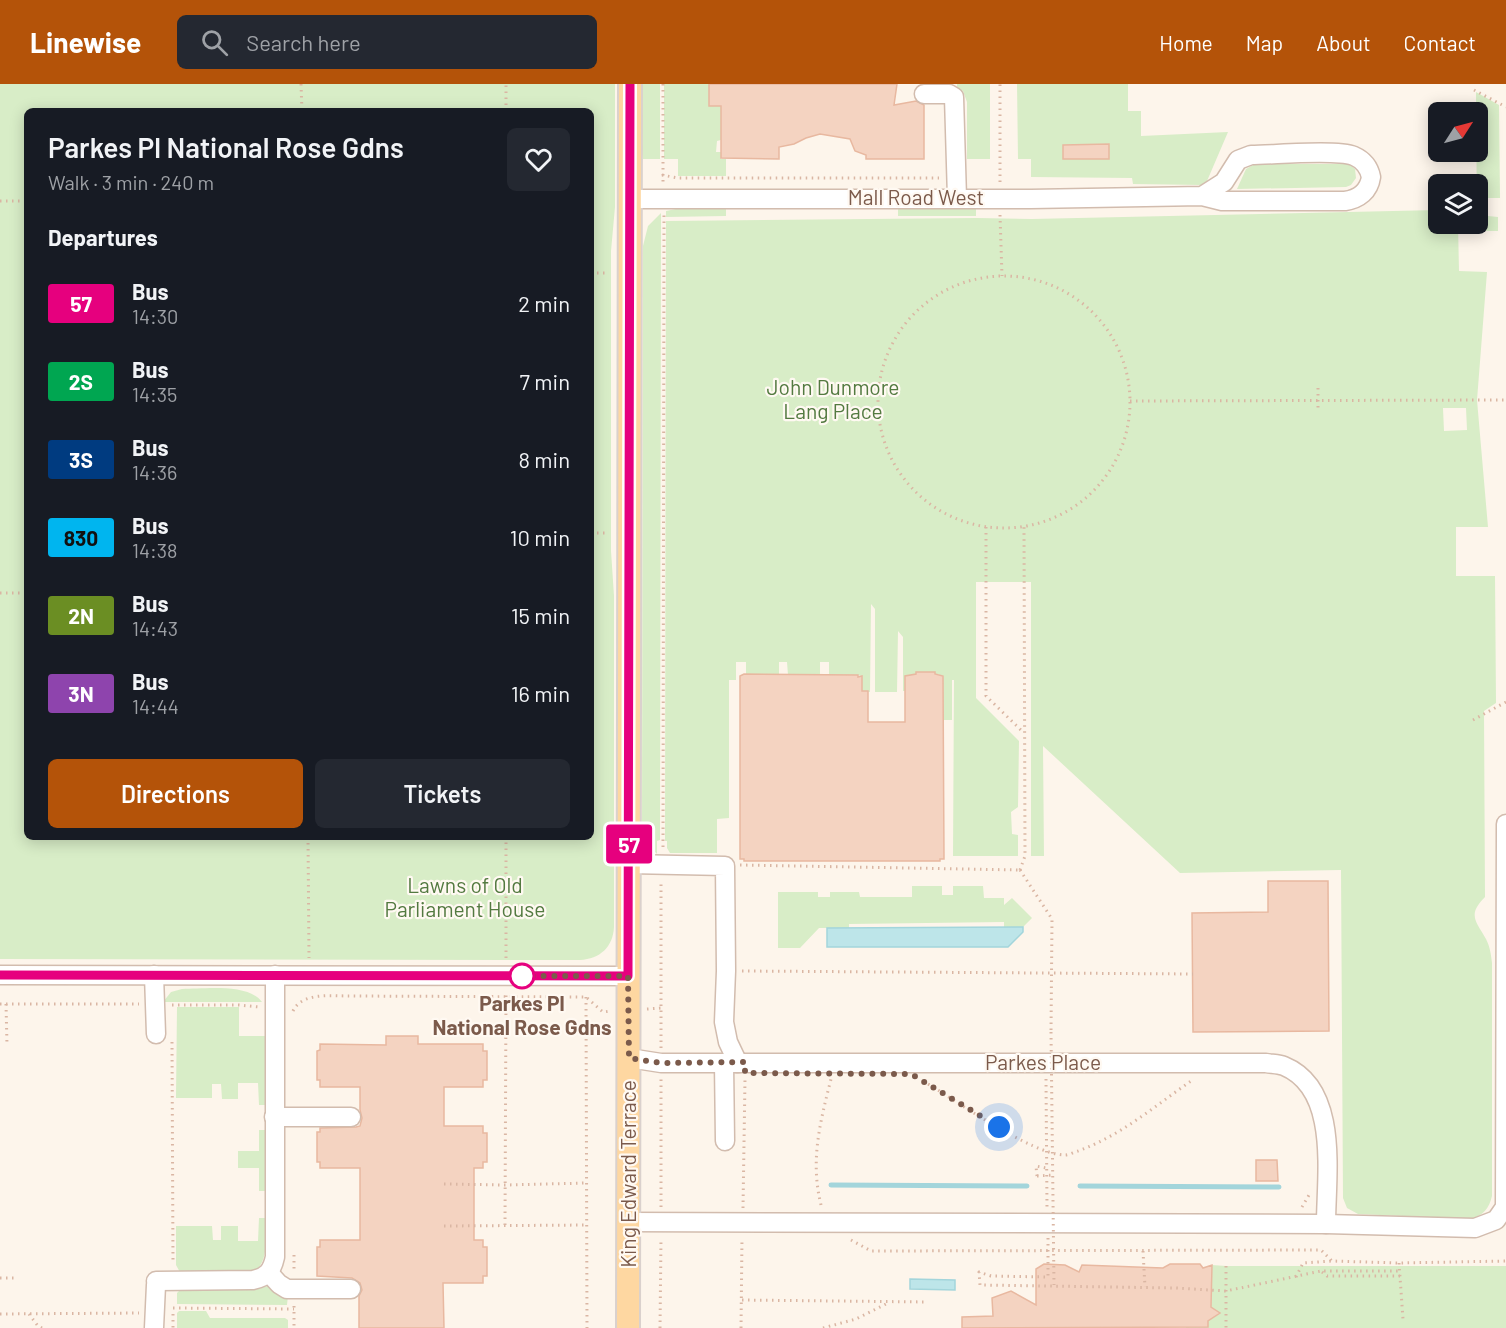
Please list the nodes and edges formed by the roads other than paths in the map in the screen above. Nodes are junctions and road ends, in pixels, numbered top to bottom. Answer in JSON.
{"nodes":[{"id":1,"x":630,"y":84,"type":"edge"},
{"id":2,"x":924,"y":94,"type":"dead end"},
{"id":3,"x":1202,"y":196,"type":"junction"},
{"id":4,"x":957,"y":198,"type":"junction"},
{"id":5,"x":630,"y":199,"type":"junction"},
{"id":6,"x":1506,"y":824,"type":"edge"},
{"id":7,"x":629,"y":864,"type":"junction"},
{"id":8,"x":1506,"y":877,"type":"edge"},
{"id":9,"x":0,"y":975,"type":"edge"},
{"id":10,"x":154,"y":975,"type":"junction"},
{"id":11,"x":275,"y":975,"type":"junction"},
{"id":12,"x":628,"y":976,"type":"junction"},
{"id":13,"x":164,"y":1035,"type":"road end"},
{"id":14,"x":629,"y":1058,"type":"junction"},
{"id":15,"x":661,"y":1063,"type":"junction"},
{"id":16,"x":736,"y":1063,"type":"junction"},
{"id":17,"x":629,"y":1084,"type":"junction"},
{"id":18,"x":351,"y":1117,"type":"dead end"},
{"id":19,"x":274,"y":1118,"type":"junction"},
{"id":20,"x":725,"y":1141,"type":"dead end"},
{"id":21,"x":628,"y":1222,"type":"junction"},
{"id":22,"x":1326,"y":1224,"type":"junction"},
{"id":23,"x":269,"y":1273,"type":"junction"},
{"id":24,"x":351,"y":1289,"type":"dead end"},
{"id":25,"x":150,"y":1320,"type":"edge"},
{"id":26,"x":628,"y":1328,"type":"edge"}],
"edges":[{"from":1,"to":5,"type":"main road","name":"King Edward Terrace"},
{"from":2,"to":4,"type":"street"},
{"from":3,"to":3,"type":"street","name":"Mall Road West"},
{"from":3,"to":4,"type":"street","name":"Mall Road West"},
{"from":4,"to":5,"type":"street","name":"Mall Road West"},
{"from":5,"to":7,"type":"main road","name":"King Edward Terrace"},
{"from":6,"to":8,"type":"street"},
{"from":7,"to":12,"type":"main road","name":"King Edward Terrace"},
{"from":7,"to":16,"type":"street"},
{"from":8,"to":22,"type":"street"},
{"from":9,"to":10,"type":"street"},
{"from":10,"to":11,"type":"street"},
{"from":10,"to":13,"type":"street"},
{"from":11,"to":12,"type":"street"},
{"from":11,"to":19,"type":"street"},
{"from":12,"to":14,"type":"main road","name":"King Edward Terrace"},
{"from":14,"to":15,"type":"street","name":"Parkes Place"},
{"from":14,"to":17,"type":"main road","name":"King Edward Terrace"},
{"from":15,"to":16,"type":"street","name":"Parkes Place"},
{"from":15,"to":17,"type":"street"},
{"from":16,"to":20,"type":"street"},
{"from":16,"to":22,"type":"street","name":"Parkes Place"},
{"from":17,"to":21,"type":"main road","name":"King Edward Terrace"},
{"from":18,"to":19,"type":"street"},
{"from":19,"to":23,"type":"street"},
{"from":21,"to":22,"type":"street"},
{"from":21,"to":26,"type":"main road","name":"King Edward Terrace"},
{"from":23,"to":24,"type":"street"},
{"from":23,"to":25,"type":"street"}]}
